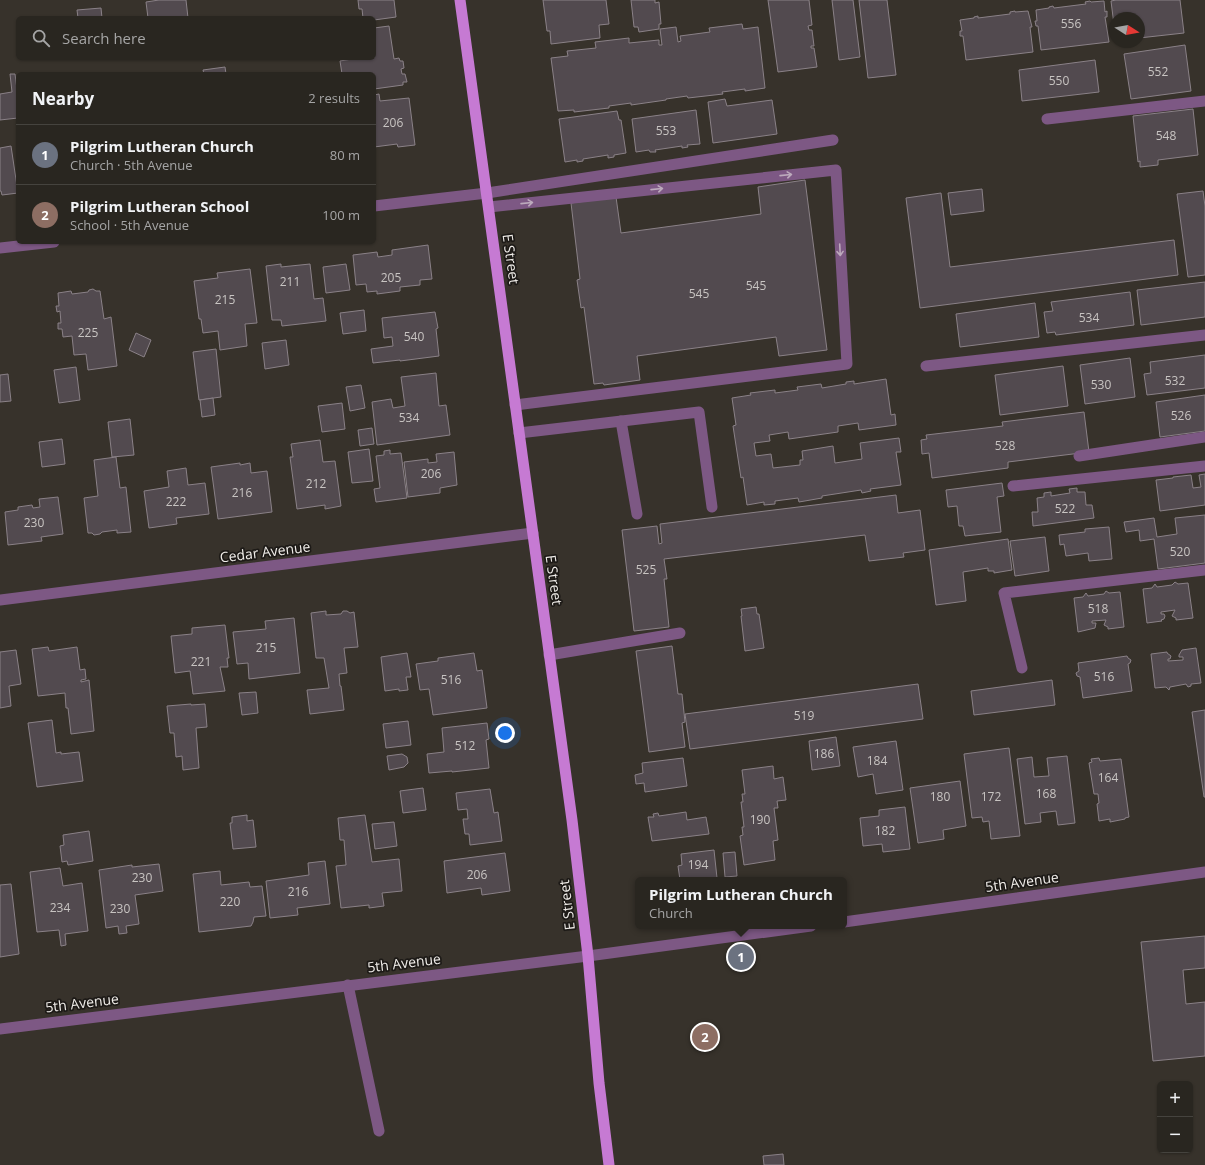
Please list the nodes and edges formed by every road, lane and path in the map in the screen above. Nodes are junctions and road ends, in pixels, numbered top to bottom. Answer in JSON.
{"nodes":[{"id":1,"x":460,"y":0,"type":"edge"},
{"id":2,"x":1205,"y":101,"type":"edge"},
{"id":3,"x":1047,"y":119,"type":"dead end"},
{"id":4,"x":833,"y":140,"type":"dead end"},
{"id":5,"x":487,"y":193,"type":"junction"},
{"id":6,"x":376,"y":206,"type":"edge"},
{"id":7,"x":488,"y":207,"type":"junction"},
{"id":8,"x":36,"y":244,"type":"edge"},
{"id":9,"x":0,"y":248,"type":"edge"},
{"id":10,"x":1205,"y":335,"type":"edge"},
{"id":11,"x":926,"y":366,"type":"dead end"},
{"id":12,"x":515,"y":405,"type":"junction"},
{"id":13,"x":621,"y":420,"type":"junction"},
{"id":14,"x":519,"y":433,"type":"junction"},
{"id":15,"x":1205,"y":437,"type":"edge"},
{"id":16,"x":1079,"y":456,"type":"dead end"},
{"id":17,"x":1205,"y":466,"type":"edge"},
{"id":18,"x":1013,"y":486,"type":"dead end"},
{"id":19,"x":712,"y":507,"type":"dead end"},
{"id":20,"x":637,"y":514,"type":"dead end"},
{"id":21,"x":533,"y":533,"type":"junction"},
{"id":22,"x":1205,"y":570,"type":"edge"},
{"id":23,"x":0,"y":600,"type":"edge"},
{"id":24,"x":680,"y":633,"type":"dead end"},
{"id":25,"x":549,"y":655,"type":"junction"},
{"id":26,"x":1022,"y":668,"type":"dead end"},
{"id":27,"x":1205,"y":872,"type":"edge"},
{"id":28,"x":847,"y":922,"type":"edge"},
{"id":29,"x":789,"y":929,"type":"edge"},
{"id":30,"x":588,"y":956,"type":"junction"},
{"id":31,"x":348,"y":985,"type":"junction"},
{"id":32,"x":0,"y":1029,"type":"edge"},
{"id":33,"x":378,"y":1131,"type":"dead end"},
{"id":34,"x":609,"y":1165,"type":"edge"}],
"edges":[{"from":1,"to":5,"type":"main road","name":"E Street"},
{"from":2,"to":3,"type":"street"},
{"from":4,"to":5,"type":"street"},
{"from":5,"to":6,"type":"street"},
{"from":5,"to":7,"type":"main road","name":"E Street"},
{"from":7,"to":12,"type":"main road","name":"E Street"},
{"from":7,"to":12,"type":"street","one_way":true},
{"from":8,"to":9,"type":"street"},
{"from":10,"to":11,"type":"street"},
{"from":12,"to":14,"type":"main road","name":"E Street"},
{"from":13,"to":14,"type":"street"},
{"from":13,"to":19,"type":"street"},
{"from":13,"to":20,"type":"street"},
{"from":14,"to":21,"type":"main road","name":"E Street"},
{"from":15,"to":16,"type":"street"},
{"from":17,"to":18,"type":"street"},
{"from":21,"to":23,"type":"street","name":"Cedar Avenue"},
{"from":21,"to":25,"type":"main road","name":"E Street"},
{"from":22,"to":26,"type":"street"},
{"from":24,"to":25,"type":"street"},
{"from":25,"to":30,"type":"main road","name":"E Street"},
{"from":27,"to":28,"type":"street","name":"5th Avenue"},
{"from":29,"to":30,"type":"street","name":"5th Avenue"},
{"from":30,"to":31,"type":"street","name":"5th Avenue"},
{"from":30,"to":34,"type":"main road","name":"E Street"},
{"from":31,"to":32,"type":"street","name":"5th Avenue"},
{"from":31,"to":33,"type":"street"}]}
